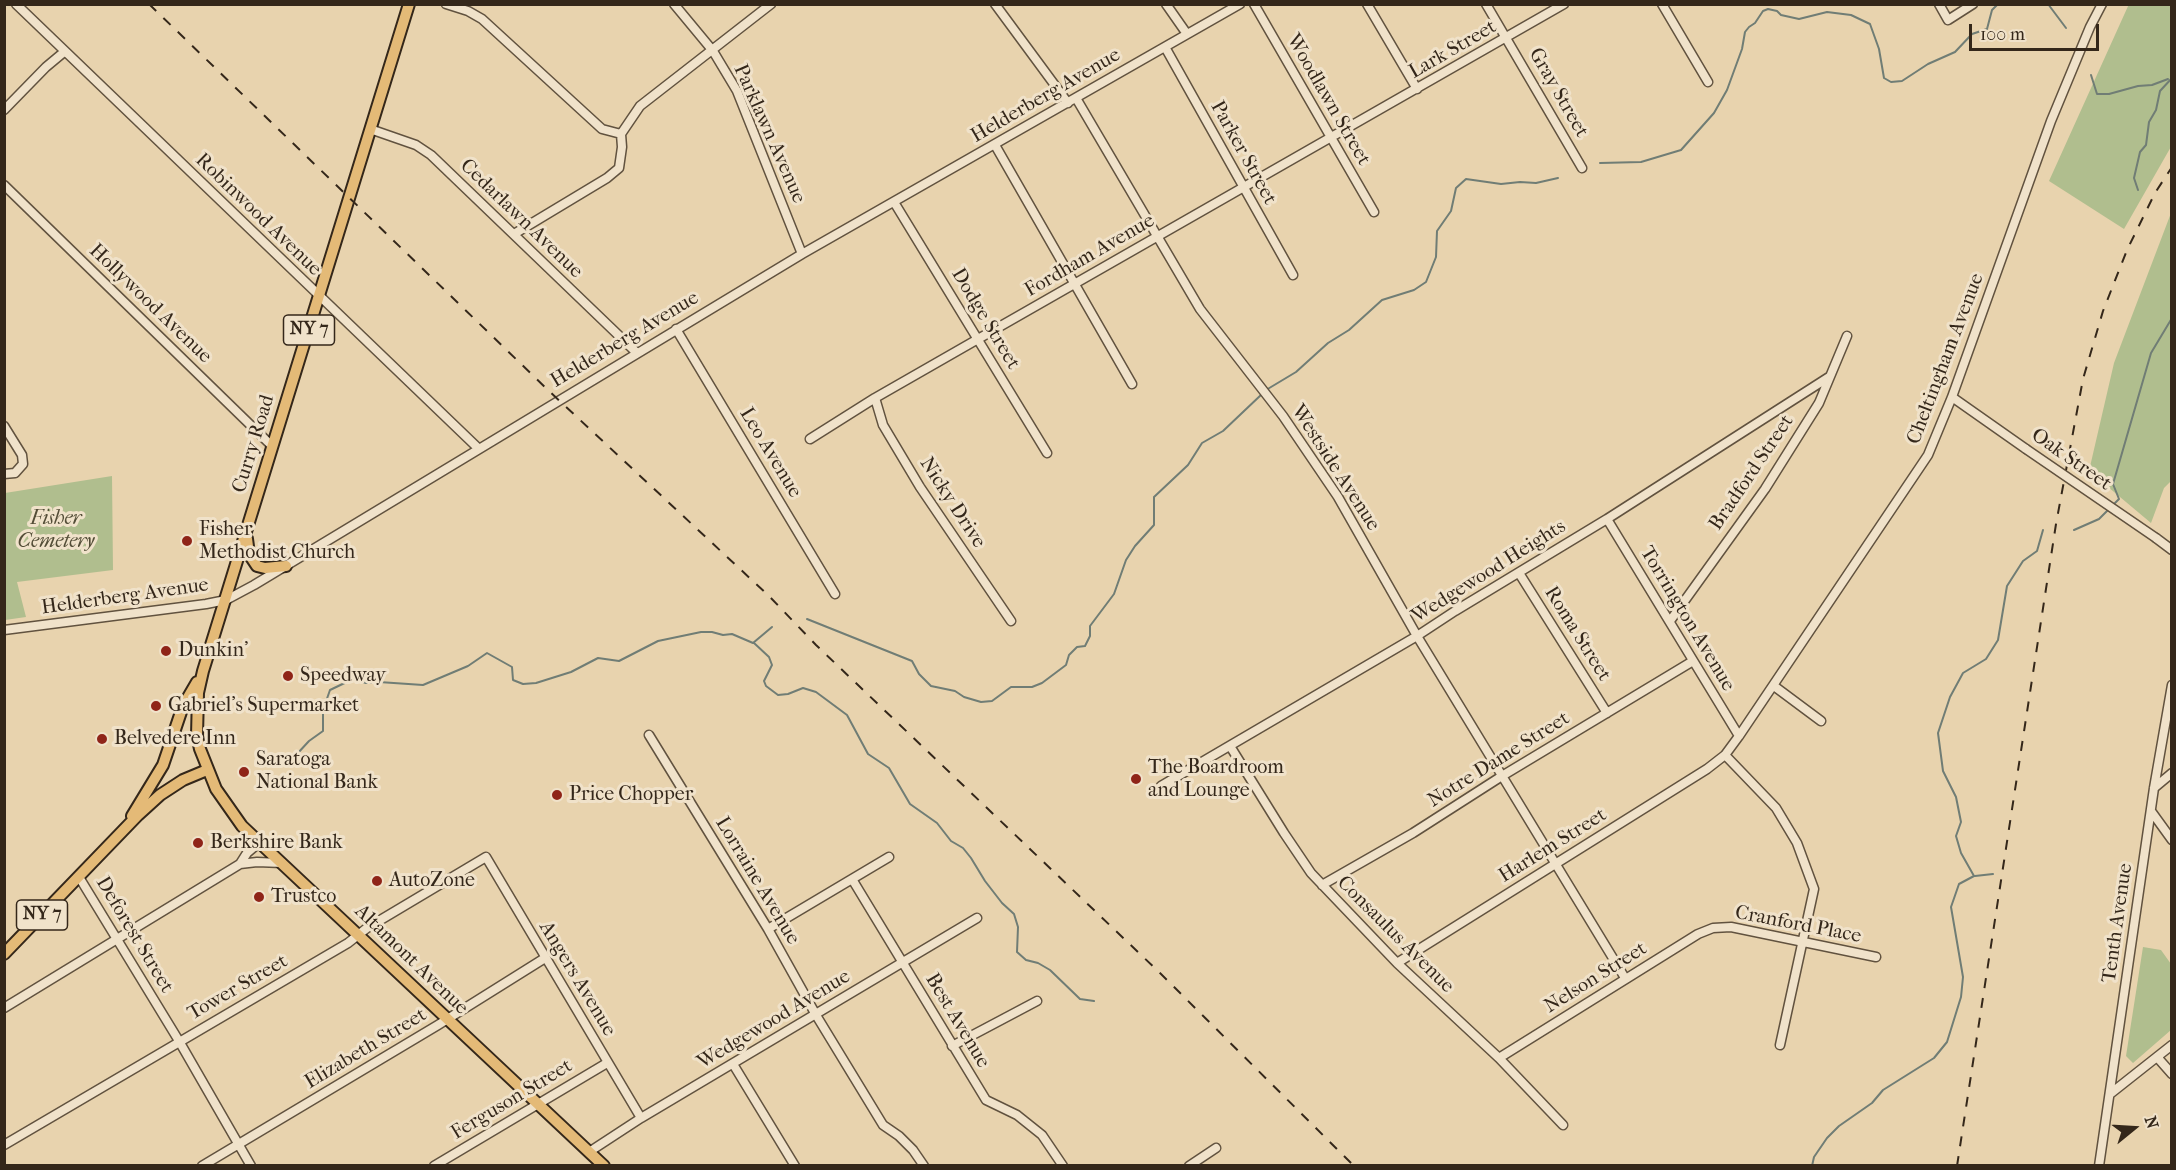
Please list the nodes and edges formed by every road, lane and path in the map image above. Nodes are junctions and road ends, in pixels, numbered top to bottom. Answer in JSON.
{"nodes":[{"id":1,"x":16,"y":4,"type":"edge"},
{"id":2,"x":409,"y":4,"type":"edge"},
{"id":3,"x":446,"y":4,"type":"edge"},
{"id":4,"x":674,"y":4,"type":"edge"},
{"id":5,"x":771,"y":4,"type":"edge"},
{"id":6,"x":994,"y":4,"type":"edge"},
{"id":7,"x":1166,"y":4,"type":"edge"},
{"id":8,"x":1240,"y":4,"type":"edge"},
{"id":9,"x":1254,"y":4,"type":"edge"},
{"id":10,"x":1367,"y":4,"type":"edge"},
{"id":11,"x":1486,"y":4,"type":"edge"},
{"id":12,"x":1564,"y":4,"type":"edge"},
{"id":13,"x":1662,"y":4,"type":"edge"},
{"id":14,"x":1940,"y":4,"type":"edge"},
{"id":15,"x":1973,"y":4,"type":"edge"},
{"id":16,"x":2102,"y":4,"type":"edge"},
{"id":17,"x":1187,"y":34,"type":"junction"},
{"id":18,"x":1506,"y":38,"type":"junction"},
{"id":19,"x":1165,"y":47,"type":"junction"},
{"id":20,"x":713,"y":51,"type":"junction"},
{"id":21,"x":64,"y":52,"type":"junction"},
{"id":22,"x":1708,"y":82,"type":"dead end"},
{"id":23,"x":1417,"y":89,"type":"junction"},
{"id":24,"x":1072,"y":100,"type":"junction"},
{"id":25,"x":1389,"y":106,"type":"joint"},
{"id":26,"x":4,"y":110,"type":"edge"},
{"id":27,"x":370,"y":129,"type":"junction"},
{"id":28,"x":621,"y":134,"type":"junction"},
{"id":29,"x":1331,"y":139,"type":"junction"},
{"id":30,"x":995,"y":145,"type":"junction"},
{"id":31,"x":1582,"y":168,"type":"dead end"},
{"id":32,"x":4,"y":185,"type":"edge"},
{"id":33,"x":1244,"y":188,"type":"junction"},
{"id":34,"x":894,"y":202,"type":"junction"},
{"id":35,"x":1374,"y":212,"type":"dead end"},
{"id":36,"x":514,"y":234,"type":"junction"},
{"id":37,"x":1158,"y":236,"type":"junction"},
{"id":38,"x":802,"y":254,"type":"junction"},
{"id":39,"x":1293,"y":274,"type":"dead end"},
{"id":40,"x":1074,"y":285,"type":"junction"},
{"id":41,"x":319,"y":295,"type":"junction"},
{"id":42,"x":676,"y":328,"type":"junction"},
{"id":43,"x":1847,"y":336,"type":"dead end"},
{"id":44,"x":978,"y":339,"type":"junction"},
{"id":45,"x":637,"y":352,"type":"junction"},
{"id":46,"x":1829,"y":377,"type":"junction"},
{"id":47,"x":1132,"y":384,"type":"dead end"},
{"id":48,"x":1952,"y":397,"type":"junction"},
{"id":49,"x":875,"y":398,"type":"junction"},
{"id":50,"x":4,"y":426,"type":"edge"},
{"id":51,"x":810,"y":439,"type":"dead end"},
{"id":52,"x":272,"y":446,"type":"junction"},
{"id":53,"x":479,"y":449,"type":"junction"},
{"id":54,"x":1047,"y":453,"type":"dead end"},
{"id":55,"x":4,"y":474,"type":"edge"},
{"id":56,"x":1607,"y":519,"type":"junction"},
{"id":57,"x":246,"y":535,"type":"junction"},
{"id":58,"x":2172,"y":550,"type":"edge"},
{"id":59,"x":286,"y":566,"type":"junction"},
{"id":60,"x":1519,"y":573,"type":"junction"},
{"id":61,"x":835,"y":594,"type":"dead end"},
{"id":62,"x":226,"y":600,"type":"junction"},
{"id":63,"x":1011,"y":621,"type":"dead end"},
{"id":64,"x":1670,"y":621,"type":"junction"},
{"id":65,"x":4,"y":630,"type":"edge"},
{"id":66,"x":1417,"y":636,"type":"junction"},
{"id":67,"x":1693,"y":661,"type":"junction"},
{"id":68,"x":203,"y":671,"type":"junction"},
{"id":69,"x":2172,"y":685,"type":"edge"},
{"id":70,"x":1774,"y":686,"type":"junction"},
{"id":71,"x":1607,"y":713,"type":"junction"},
{"id":72,"x":1821,"y":721,"type":"dead end"},
{"id":73,"x":649,"y":735,"type":"dead end"},
{"id":74,"x":1739,"y":736,"type":"junction"},
{"id":75,"x":1230,"y":746,"type":"junction"},
{"id":76,"x":1725,"y":755,"type":"junction"},
{"id":77,"x":207,"y":770,"type":"junction"},
{"id":78,"x":2172,"y":773,"type":"edge"},
{"id":79,"x":1502,"y":776,"type":"junction"},
{"id":80,"x":1161,"y":786,"type":"dead end"},
{"id":81,"x":2154,"y":788,"type":"junction"},
{"id":82,"x":2151,"y":811,"type":"junction"},
{"id":83,"x":123,"y":831,"type":"junction"},
{"id":84,"x":2172,"y":840,"type":"edge"},
{"id":85,"x":260,"y":842,"type":"junction"},
{"id":86,"x":486,"y":857,"type":"joint"},
{"id":87,"x":889,"y":857,"type":"dead end"},
{"id":88,"x":282,"y":863,"type":"junction"},
{"id":89,"x":1556,"y":863,"type":"junction"},
{"id":90,"x":240,"y":864,"type":"junction"},
{"id":91,"x":79,"y":877,"type":"junction"},
{"id":92,"x":852,"y":879,"type":"junction"},
{"id":93,"x":1322,"y":885,"type":"junction"},
{"id":94,"x":977,"y":918,"type":"dead end"},
{"id":95,"x":1713,"y":928,"type":"joint"},
{"id":96,"x":768,"y":929,"type":"junction"},
{"id":97,"x":358,"y":934,"type":"junction"},
{"id":98,"x":117,"y":938,"type":"junction"},
{"id":99,"x":1802,"y":942,"type":"junction"},
{"id":100,"x":4,"y":954,"type":"edge"},
{"id":101,"x":1876,"y":957,"type":"dead end"},
{"id":102,"x":545,"y":958,"type":"junction"},
{"id":103,"x":903,"y":963,"type":"junction"},
{"id":104,"x":1397,"y":963,"type":"junction"},
{"id":105,"x":1625,"y":978,"type":"junction"},
{"id":106,"x":1037,"y":1001,"type":"dead end"},
{"id":107,"x":4,"y":1008,"type":"edge"},
{"id":108,"x":816,"y":1015,"type":"junction"},
{"id":109,"x":447,"y":1019,"type":"junction"},
{"id":110,"x":179,"y":1041,"type":"junction"},
{"id":111,"x":1780,"y":1045,"type":"dead end"},
{"id":112,"x":2172,"y":1045,"type":"edge"},
{"id":113,"x":952,"y":1046,"type":"junction"},
{"id":114,"x":2157,"y":1057,"type":"junction"},
{"id":115,"x":1499,"y":1058,"type":"junction"},
{"id":116,"x":607,"y":1063,"type":"junction"},
{"id":117,"x":733,"y":1064,"type":"junction"},
{"id":118,"x":2172,"y":1074,"type":"edge"},
{"id":119,"x":2110,"y":1094,"type":"junction"},
{"id":120,"x":538,"y":1104,"type":"junction"},
{"id":121,"x":641,"y":1118,"type":"junction"},
{"id":122,"x":1563,"y":1125,"type":"dead end"},
{"id":123,"x":238,"y":1143,"type":"junction"},
{"id":124,"x":4,"y":1145,"type":"edge"},
{"id":125,"x":1216,"y":1148,"type":"dead end"},
{"id":126,"x":589,"y":1152,"type":"junction"},
{"id":127,"x":201,"y":1166,"type":"edge"},
{"id":128,"x":251,"y":1166,"type":"edge"},
{"id":129,"x":434,"y":1166,"type":"edge"},
{"id":130,"x":604,"y":1166,"type":"edge"},
{"id":131,"x":795,"y":1166,"type":"edge"},
{"id":132,"x":924,"y":1166,"type":"edge"},
{"id":133,"x":1063,"y":1166,"type":"edge"},
{"id":134,"x":1189,"y":1166,"type":"edge"},
{"id":135,"x":2099,"y":1166,"type":"edge"}],
"edges":[{"from":1,"to":21,"type":"street","name":"Robinwood Avenue"},
{"from":2,"to":27,"type":"main road","name":"Curry Road","number":"NY 7"},
{"from":3,"to":28,"type":"street"},
{"from":4,"to":20,"type":"street","name":"Parklawn Avenue"},
{"from":5,"to":20,"type":"street"},
{"from":6,"to":24,"type":"street","name":"Westside Avenue"},
{"from":7,"to":17,"type":"street"},
{"from":8,"to":17,"type":"street","name":"Helderberg Avenue"},
{"from":9,"to":29,"type":"street","name":"Woodlawn Street"},
{"from":10,"to":23,"type":"street"},
{"from":11,"to":18,"type":"street","name":"Gray Street"},
{"from":12,"to":18,"type":"street","name":"Lark Street"},
{"from":13,"to":22,"type":"street"},
{"from":14,"to":15,"type":"street"},
{"from":16,"to":48,"type":"street","name":"Cheltingham Avenue"},
{"from":17,"to":19,"type":"street","name":"Helderberg Avenue"},
{"from":18,"to":23,"type":"street","name":"Lark Street"},
{"from":18,"to":31,"type":"street","name":"Gray Street"},
{"from":19,"to":24,"type":"street","name":"Helderberg Avenue"},
{"from":19,"to":33,"type":"street","name":"Parker Street"},
{"from":20,"to":28,"type":"street"},
{"from":20,"to":38,"type":"street","name":"Parklawn Avenue"},
{"from":21,"to":26,"type":"street"},
{"from":21,"to":41,"type":"street","name":"Robinwood Avenue"},
{"from":23,"to":25,"type":"street","name":"Lark Street"},
{"from":24,"to":30,"type":"street","name":"Helderberg Avenue"},
{"from":24,"to":37,"type":"street","name":"Westside Avenue"},
{"from":25,"to":29,"type":"street","name":"Fordham Avenue"},
{"from":27,"to":36,"type":"street","name":"Cedarlawn Avenue"},
{"from":27,"to":41,"type":"main road","name":"Curry Road","number":"NY 7"},
{"from":28,"to":36,"type":"street"},
{"from":29,"to":33,"type":"street","name":"Fordham Avenue"},
{"from":29,"to":35,"type":"street","name":"Woodlawn Street"},
{"from":30,"to":34,"type":"street","name":"Helderberg Avenue"},
{"from":30,"to":40,"type":"street"},
{"from":32,"to":52,"type":"street","name":"Hollywood Avenue"},
{"from":33,"to":37,"type":"street","name":"Fordham Avenue"},
{"from":33,"to":39,"type":"street","name":"Parker Street"},
{"from":34,"to":38,"type":"street","name":"Helderberg Avenue"},
{"from":34,"to":44,"type":"street","name":"Dodge Street"},
{"from":36,"to":45,"type":"street","name":"Cedarlawn Avenue"},
{"from":37,"to":40,"type":"street","name":"Fordham Avenue"},
{"from":37,"to":66,"type":"street","name":"Westside Avenue"},
{"from":38,"to":42,"type":"street","name":"Helderberg Avenue"},
{"from":40,"to":44,"type":"street","name":"Fordham Avenue"},
{"from":40,"to":47,"type":"street"},
{"from":41,"to":52,"type":"main road","name":"Curry Road","number":"NY 7"},
{"from":41,"to":53,"type":"street","name":"Robinwood Avenue"},
{"from":42,"to":45,"type":"street","name":"Helderberg Avenue"},
{"from":42,"to":61,"type":"street","name":"Leo Avenue"},
{"from":43,"to":46,"type":"street","name":"Bradford Street"},
{"from":44,"to":49,"type":"street","name":"Fordham Avenue"},
{"from":44,"to":54,"type":"street","name":"Dodge Street"},
{"from":45,"to":53,"type":"street","name":"Helderberg Avenue"},
{"from":46,"to":56,"type":"street","name":"Wedgewood Heights"},
{"from":46,"to":64,"type":"street","name":"Bradford Street"},
{"from":48,"to":58,"type":"street","name":"Oak Street","bridge":true},
{"from":48,"to":70,"type":"street","name":"Cheltingham Avenue"},
{"from":49,"to":51,"type":"street","name":"Fordham Avenue"},
{"from":49,"to":63,"type":"street","name":"Nicky Drive"},
{"from":50,"to":55,"type":"street"},
{"from":52,"to":57,"type":"main road","name":"Curry Road","number":"NY 7"},
{"from":53,"to":59,"type":"street","name":"Helderberg Avenue"},
{"from":56,"to":60,"type":"street","name":"Wedgewood Heights"},
{"from":56,"to":64,"type":"street","name":"Torrington Avenue"},
{"from":57,"to":59,"type":"main road"},
{"from":57,"to":62,"type":"main road","name":"Curry Road","number":"NY 7"},
{"from":59,"to":62,"type":"street","name":"Helderberg Avenue"},
{"from":60,"to":66,"type":"street","name":"Wedgewood Heights"},
{"from":60,"to":71,"type":"street","name":"Roma Street"},
{"from":62,"to":65,"type":"street","name":"Helderberg Avenue"},
{"from":62,"to":68,"type":"main road","name":"Curry Road","number":"NY 7"},
{"from":64,"to":67,"type":"street","name":"Torrington Avenue"},
{"from":66,"to":75,"type":"street","name":"Wedgewood Heights"},
{"from":66,"to":79,"type":"street","name":"Westside Avenue"},
{"from":67,"to":71,"type":"street","name":"Notre Dame Street"},
{"from":67,"to":74,"type":"street","name":"Torrington Avenue"},
{"from":68,"to":77,"type":"main road","name":"Curry Road","number":"NY 7"},
{"from":68,"to":83,"type":"main road","number":"NY 7"},
{"from":69,"to":81,"type":"street","name":"Tenth Avenue"},
{"from":70,"to":72,"type":"street"},
{"from":70,"to":74,"type":"street","name":"Cheltingham Avenue"},
{"from":71,"to":79,"type":"street","name":"Notre Dame Street"},
{"from":73,"to":96,"type":"street","name":"Lorraine Avenue"},
{"from":74,"to":76,"type":"street","name":"Cheltingham Avenue"},
{"from":75,"to":80,"type":"street","name":"Wedgewood Heights"},
{"from":75,"to":93,"type":"street","name":"Consaulus Avenue"},
{"from":76,"to":89,"type":"street","name":"Harlem Street"},
{"from":76,"to":99,"type":"street"},
{"from":77,"to":83,"type":"main road","number":"NY 7"},
{"from":77,"to":85,"type":"main road","name":"Altamont Avenue"},
{"from":78,"to":81,"type":"street"},
{"from":79,"to":89,"type":"street","name":"Westside Avenue"},
{"from":79,"to":93,"type":"street","name":"Notre Dame Street"},
{"from":81,"to":82,"type":"street","name":"Tenth Avenue"},
{"from":82,"to":84,"type":"street"},
{"from":82,"to":119,"type":"street","name":"Tenth Avenue"},
{"from":83,"to":91,"type":"main road","number":"NY 7"},
{"from":85,"to":88,"type":"main road","name":"Altamont Avenue"},
{"from":85,"to":90,"type":"street"},
{"from":86,"to":97,"type":"street","name":"Tower Street"},
{"from":86,"to":102,"type":"street","name":"Angers Avenue"},
{"from":87,"to":92,"type":"street"},
{"from":88,"to":90,"type":"street"},
{"from":88,"to":97,"type":"main road","name":"Altamont Avenue"},
{"from":89,"to":104,"type":"street","name":"Harlem Street"},
{"from":89,"to":105,"type":"street","name":"Westside Avenue"},
{"from":90,"to":98,"type":"street"},
{"from":91,"to":98,"type":"street","name":"Deforest Street"},
{"from":91,"to":100,"type":"main road","number":"NY 7"},
{"from":92,"to":96,"type":"street"},
{"from":92,"to":103,"type":"street","name":"Best Avenue"},
{"from":93,"to":104,"type":"street","name":"Consaulus Avenue"},
{"from":94,"to":103,"type":"street","name":"Wedgewood Avenue"},
{"from":95,"to":99,"type":"street","name":"Cranford Place"},
{"from":95,"to":105,"type":"street","name":"Nelson Street"},
{"from":96,"to":108,"type":"street","name":"Lorraine Avenue"},
{"from":97,"to":109,"type":"main road","name":"Altamont Avenue"},
{"from":97,"to":110,"type":"street","name":"Tower Street"},
{"from":98,"to":107,"type":"street"},
{"from":98,"to":110,"type":"street","name":"Deforest Street"},
{"from":99,"to":101,"type":"street","name":"Cranford Place"},
{"from":99,"to":111,"type":"street"},
{"from":102,"to":109,"type":"street","name":"Elizabeth Street"},
{"from":102,"to":116,"type":"street","name":"Angers Avenue"},
{"from":103,"to":108,"type":"street","name":"Wedgewood Avenue"},
{"from":103,"to":113,"type":"street","name":"Best Avenue"},
{"from":104,"to":115,"type":"street","name":"Consaulus Avenue"},
{"from":105,"to":115,"type":"street","name":"Nelson Street"},
{"from":106,"to":113,"type":"street"},
{"from":108,"to":117,"type":"street","name":"Wedgewood Avenue"},
{"from":108,"to":132,"type":"street","name":"Lorraine Avenue"},
{"from":109,"to":120,"type":"main road","name":"Altamont Avenue"},
{"from":109,"to":123,"type":"street","name":"Elizabeth Street"},
{"from":110,"to":123,"type":"street","name":"Deforest Street"},
{"from":110,"to":124,"type":"street","name":"Tower Street"},
{"from":112,"to":114,"type":"street"},
{"from":113,"to":133,"type":"street","name":"Best Avenue"},
{"from":114,"to":118,"type":"street"},
{"from":114,"to":119,"type":"street"},
{"from":115,"to":122,"type":"street","name":"Consaulus Avenue"},
{"from":116,"to":120,"type":"street","name":"Ferguson Street"},
{"from":116,"to":121,"type":"street","name":"Angers Avenue"},
{"from":117,"to":121,"type":"street","name":"Wedgewood Avenue"},
{"from":117,"to":131,"type":"street"},
{"from":119,"to":135,"type":"street","name":"Tenth Avenue"},
{"from":120,"to":126,"type":"main road","name":"Altamont Avenue"},
{"from":120,"to":129,"type":"street","name":"Ferguson Street"},
{"from":121,"to":126,"type":"street","name":"Wedgewood Avenue"},
{"from":123,"to":127,"type":"street","name":"Elizabeth Street"},
{"from":123,"to":128,"type":"street","name":"Deforest Street"},
{"from":125,"to":134,"type":"street"},
{"from":126,"to":130,"type":"main road","name":"Altamont Avenue"}]}
